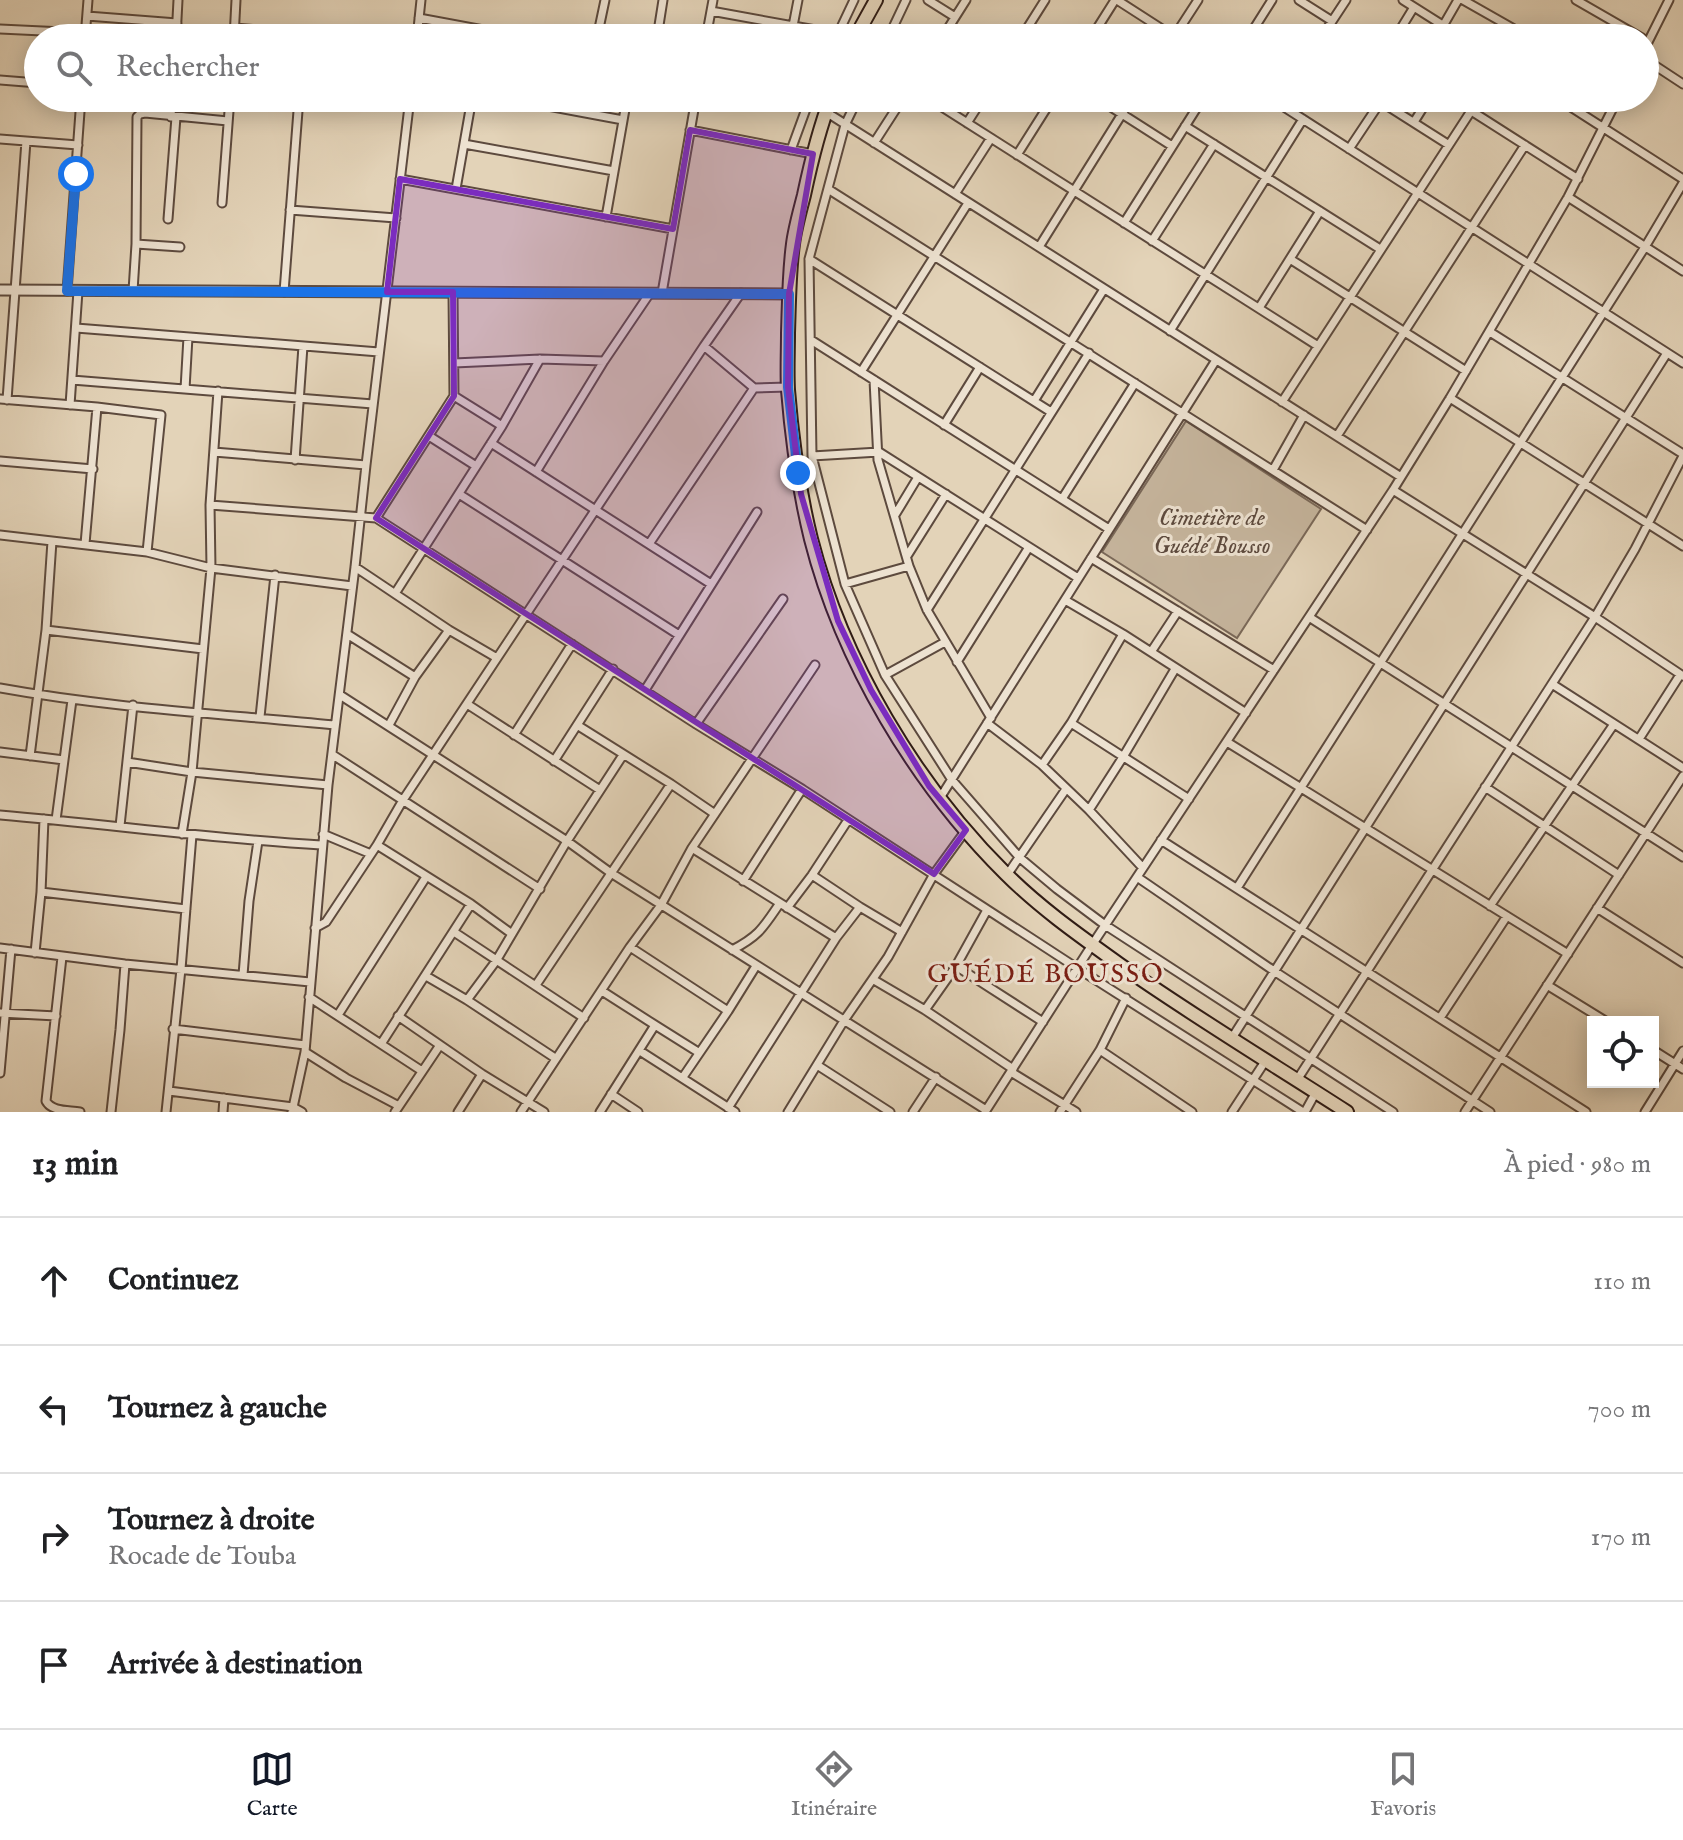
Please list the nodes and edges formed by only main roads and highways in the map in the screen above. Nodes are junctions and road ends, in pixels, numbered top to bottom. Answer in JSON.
{"nodes":[{"id":1,"x":876,"y":0,"type":"edge"},
{"id":2,"x":861,"y":24,"type":"edge"},
{"id":3,"x":826,"y":112,"type":"edge"},
{"id":4,"x":1347,"y":1112,"type":"edge"}],
"edges":[{"from":1,"to":2,"type":"main road"},
{"from":3,"to":4,"type":"main road"}]}
